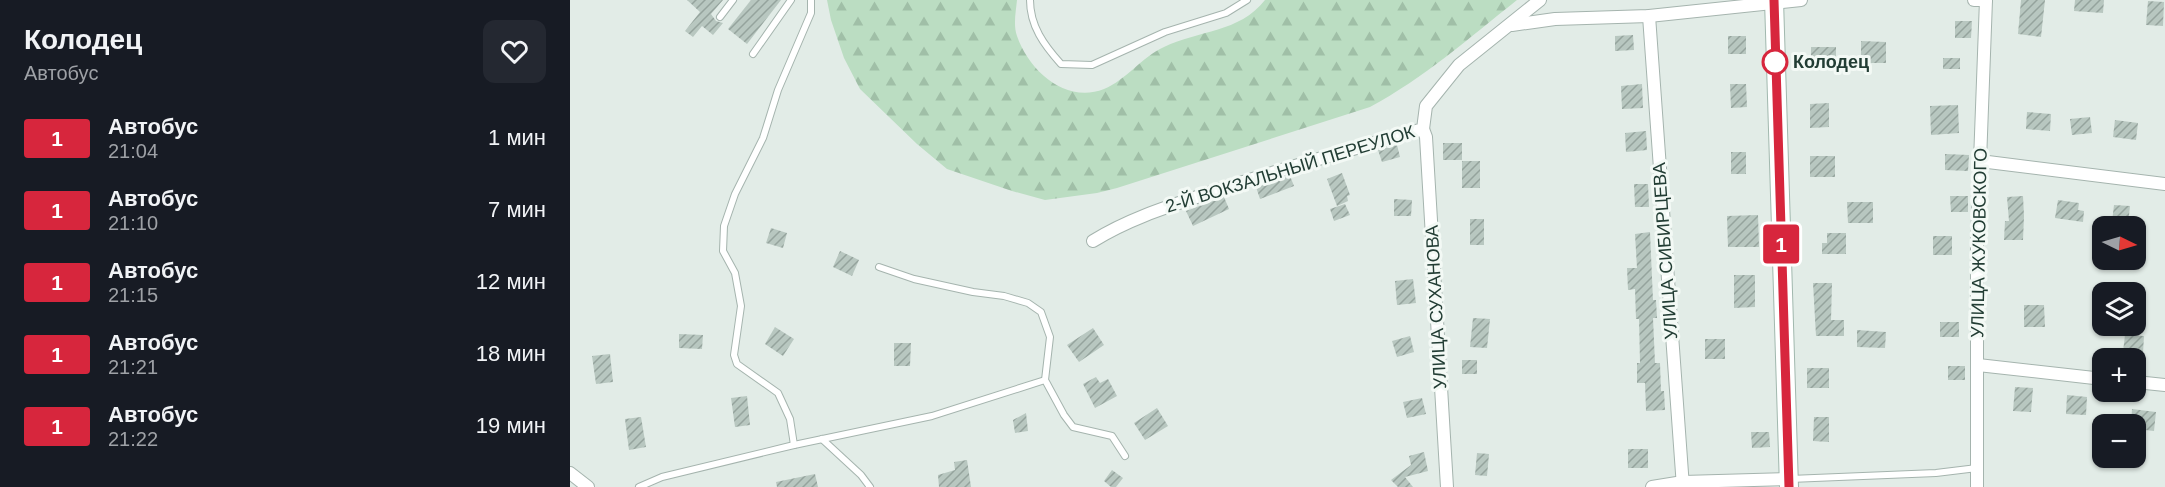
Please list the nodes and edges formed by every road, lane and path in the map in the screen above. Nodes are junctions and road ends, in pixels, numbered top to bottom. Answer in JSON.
{"nodes":[{"id":1,"x":733,"y":0,"type":"edge"},
{"id":2,"x":791,"y":0,"type":"edge"},
{"id":3,"x":811,"y":0,"type":"edge"},
{"id":4,"x":1030,"y":0,"type":"edge"},
{"id":5,"x":1247,"y":0,"type":"edge"},
{"id":6,"x":1540,"y":0,"type":"edge"},
{"id":7,"x":1800,"y":0,"type":"edge"},
{"id":8,"x":1974,"y":0,"type":"edge"},
{"id":9,"x":1986,"y":0,"type":"edge"},
{"id":10,"x":1774,"y":1,"type":"edge"},
{"id":11,"x":1649,"y":16,"type":"junction"},
{"id":12,"x":720,"y":17,"type":"dead end"},
{"id":13,"x":1510,"y":26,"type":"junction"},
{"id":14,"x":753,"y":54,"type":"dead end"},
{"id":15,"x":1423,"y":129,"type":"junction"},
{"id":16,"x":1980,"y":161,"type":"junction"},
{"id":17,"x":2165,"y":184,"type":"edge"},
{"id":18,"x":1093,"y":241,"type":"dead end"},
{"id":19,"x":879,"y":267,"type":"dead end"},
{"id":20,"x":1978,"y":365,"type":"junction"},
{"id":21,"x":2092,"y":378,"type":"edge"},
{"id":22,"x":1045,"y":380,"type":"junction"},
{"id":23,"x":2146,"y":383,"type":"edge"},
{"id":24,"x":2165,"y":385,"type":"edge"},
{"id":25,"x":822,"y":439,"type":"junction"},
{"id":26,"x":794,"y":444,"type":"junction"},
{"id":27,"x":1125,"y":456,"type":"dead end"},
{"id":28,"x":1977,"y":468,"type":"junction"},
{"id":29,"x":570,"y":473,"type":"edge"},
{"id":30,"x":1789,"y":483,"type":"edge"},
{"id":31,"x":1683,"y":485,"type":"edge"},
{"id":32,"x":588,"y":487,"type":"edge"},
{"id":33,"x":639,"y":487,"type":"edge"},
{"id":34,"x":870,"y":487,"type":"edge"},
{"id":35,"x":1447,"y":487,"type":"edge"},
{"id":36,"x":1652,"y":487,"type":"edge"},
{"id":37,"x":1977,"y":487,"type":"edge"}],
"edges":[{"from":1,"to":12,"type":"lane"},
{"from":2,"to":14,"type":"lane"},
{"from":3,"to":26,"type":"lane"},
{"from":4,"to":5,"type":"lane"},
{"from":6,"to":13,"type":"street","name":"2-Й ВОКЗАЛЬНЫЙ ПЕРЕУЛОК"},
{"from":7,"to":10,"type":"street"},
{"from":8,"to":9,"type":"street"},
{"from":9,"to":16,"type":"street","name":"УЛИЦА ЖУКОВСКОГО"},
{"from":10,"to":11,"type":"street"},
{"from":10,"to":30,"type":"main road"},
{"from":11,"to":13,"type":"street"},
{"from":11,"to":31,"type":"street","name":"УЛИЦА СИБИРЦЕВА"},
{"from":13,"to":15,"type":"street","name":"2-Й ВОКЗАЛЬНЫЙ ПЕРЕУЛОК"},
{"from":15,"to":18,"type":"street","name":"2-Й ВОКЗАЛЬНЫЙ ПЕРЕУЛОК"},
{"from":15,"to":35,"type":"street","name":"УЛИЦА СУХАНОВА"},
{"from":16,"to":17,"type":"street"},
{"from":16,"to":20,"type":"street","name":"УЛИЦА ЖУКОВСКОГО"},
{"from":19,"to":22,"type":"lane"},
{"from":20,"to":21,"type":"street"},
{"from":20,"to":28,"type":"street","name":"УЛИЦА ЖУКОВСКОГО"},
{"from":22,"to":25,"type":"lane"},
{"from":22,"to":27,"type":"lane"},
{"from":23,"to":24,"type":"street"},
{"from":25,"to":26,"type":"lane"},
{"from":25,"to":34,"type":"lane"},
{"from":26,"to":33,"type":"lane"},
{"from":28,"to":30,"type":"lane"},
{"from":28,"to":37,"type":"street","name":"УЛИЦА ЖУКОВСКОГО"},
{"from":29,"to":32,"type":"street"},
{"from":30,"to":31,"type":"street"},
{"from":31,"to":36,"type":"street"}]}
